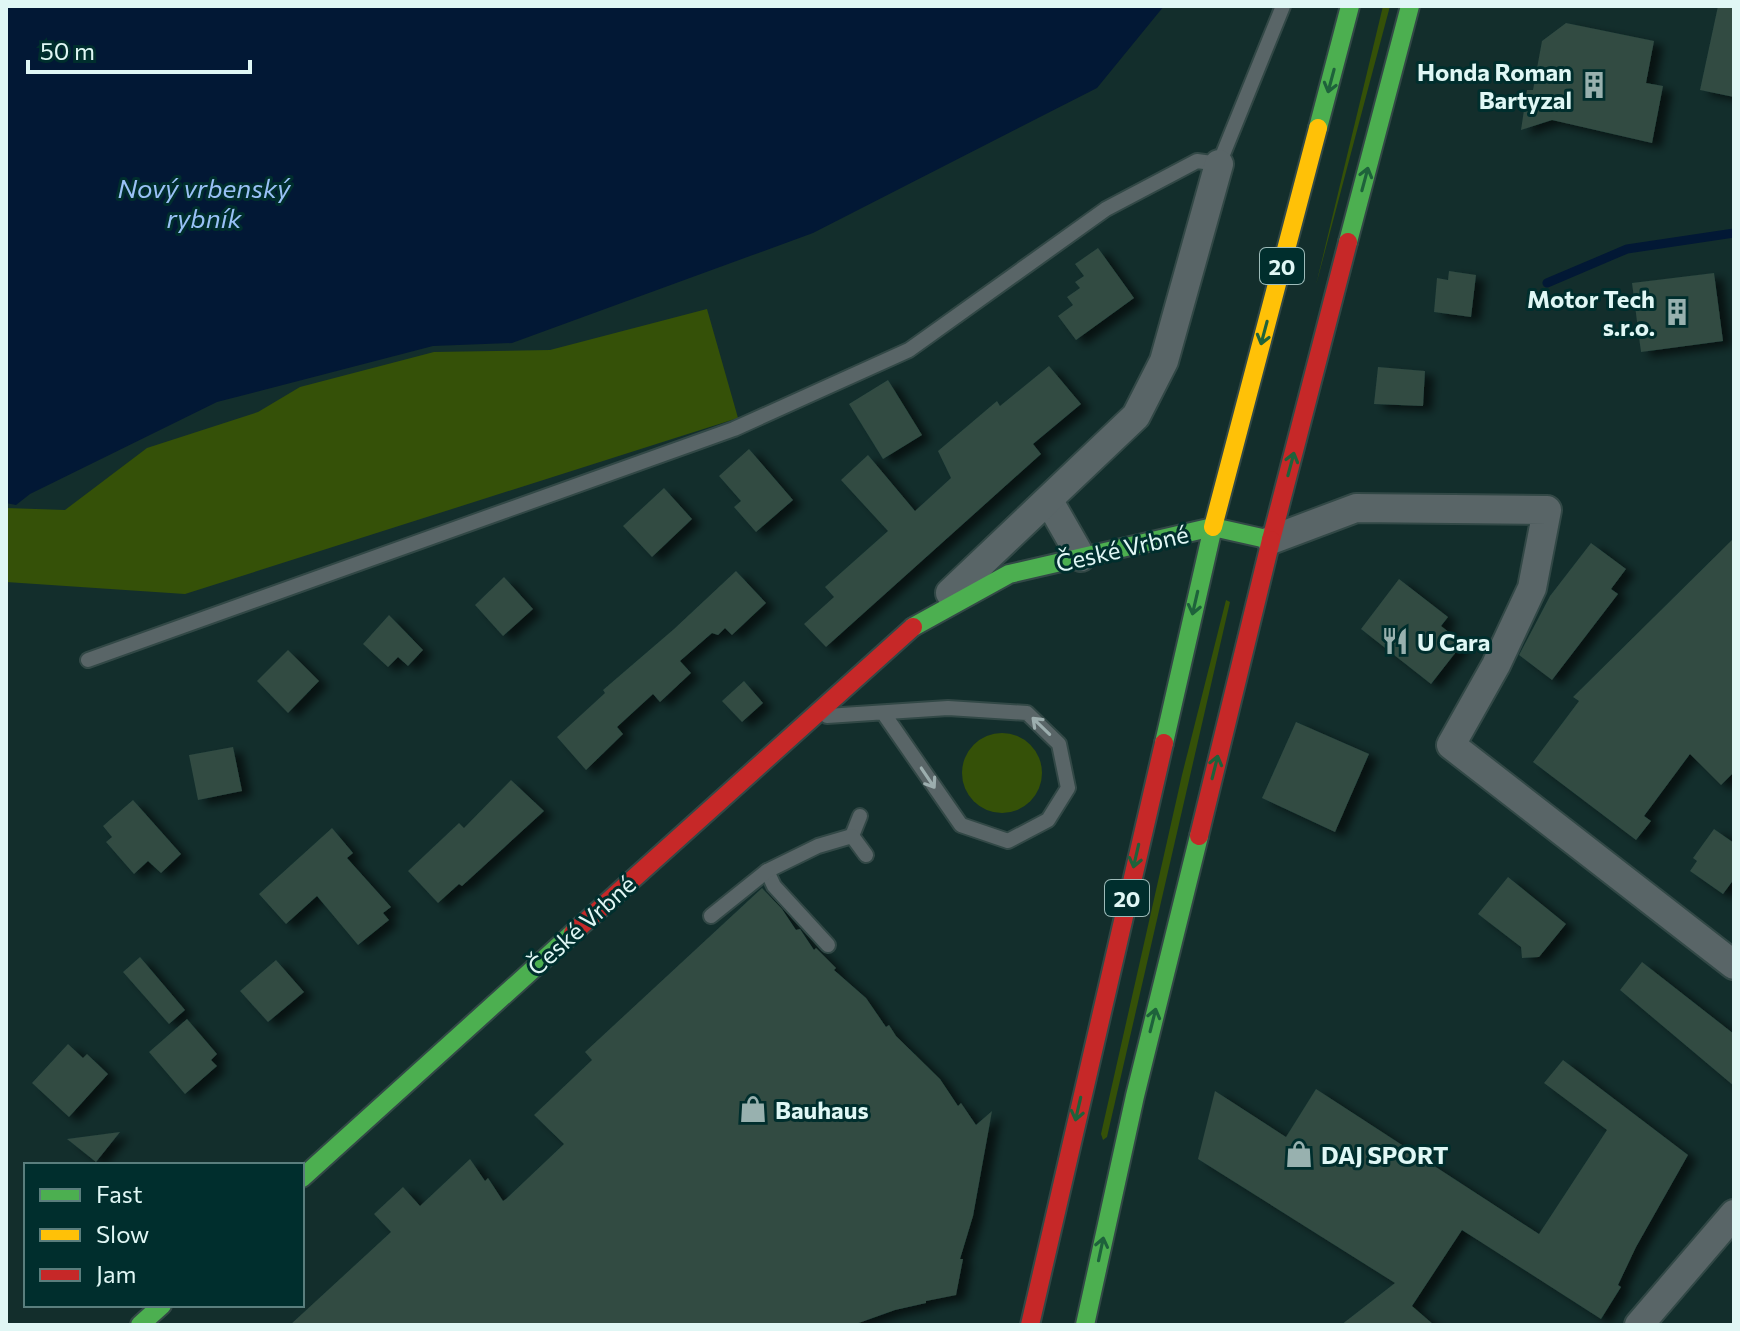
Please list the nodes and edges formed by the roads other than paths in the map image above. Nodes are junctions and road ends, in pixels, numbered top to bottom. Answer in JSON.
{"nodes":[{"id":1,"x":1283,"y":6,"type":"edge"},
{"id":2,"x":1350,"y":6,"type":"edge"},
{"id":3,"x":1410,"y":6,"type":"edge"},
{"id":4,"x":1219,"y":164,"type":"junction"},
{"id":5,"x":1049,"y":501,"type":"junction"},
{"id":6,"x":1213,"y":527,"type":"junction"},
{"id":7,"x":1271,"y":540,"type":"junction"},
{"id":8,"x":1081,"y":557,"type":"junction"},
{"id":9,"x":920,"y":621,"type":"junction"},
{"id":10,"x":88,"y":660,"type":"dead end"},
{"id":11,"x":884,"y":714,"type":"junction"},
{"id":12,"x":811,"y":717,"type":"junction"},
{"id":13,"x":860,"y":816,"type":"dead end"},
{"id":14,"x":852,"y":836,"type":"junction"},
{"id":15,"x":866,"y":855,"type":"dead end"},
{"id":16,"x":767,"y":871,"type":"junction"},
{"id":17,"x":711,"y":916,"type":"dead end"},
{"id":18,"x":828,"y":945,"type":"dead end"},
{"id":19,"x":1734,"y":965,"type":"edge"},
{"id":20,"x":304,"y":1176,"type":"edge"},
{"id":21,"x":1734,"y":1214,"type":"edge"},
{"id":22,"x":160,"y":1307,"type":"edge"},
{"id":23,"x":140,"y":1325,"type":"edge"},
{"id":24,"x":1030,"y":1325,"type":"edge"},
{"id":25,"x":1085,"y":1325,"type":"edge"},
{"id":26,"x":1639,"y":1325,"type":"edge"}],
"edges":[{"from":1,"to":4,"type":"lane"},
{"from":2,"to":6,"type":"main road","number":"20","one_way":true},
{"from":7,"to":3,"type":"main road","number":"20","one_way":true},
{"from":4,"to":5,"type":"street"},
{"from":4,"to":10,"type":"lane"},
{"from":5,"to":8,"type":"street"},
{"from":5,"to":9,"type":"street"},
{"from":6,"to":7,"type":"main road","name":"České Vrbné"},
{"from":6,"to":8,"type":"main road","name":"České Vrbné"},
{"from":6,"to":24,"type":"main road","number":"20","one_way":true},
{"from":7,"to":19,"type":"street"},
{"from":25,"to":7,"type":"main road","number":"20","one_way":true},
{"from":8,"to":9,"type":"main road","name":"České Vrbné"},
{"from":9,"to":12,"type":"main road","name":"České Vrbné"},
{"from":11,"to":11,"type":"lane","one_way":true},
{"from":11,"to":12,"type":"lane"},
{"from":12,"to":20,"type":"main road","name":"České Vrbné"},
{"from":13,"to":14,"type":"lane"},
{"from":14,"to":15,"type":"lane"},
{"from":14,"to":16,"type":"lane"},
{"from":16,"to":17,"type":"lane"},
{"from":16,"to":18,"type":"lane"},
{"from":21,"to":26,"type":"street"},
{"from":22,"to":23,"type":"main road"}]}
